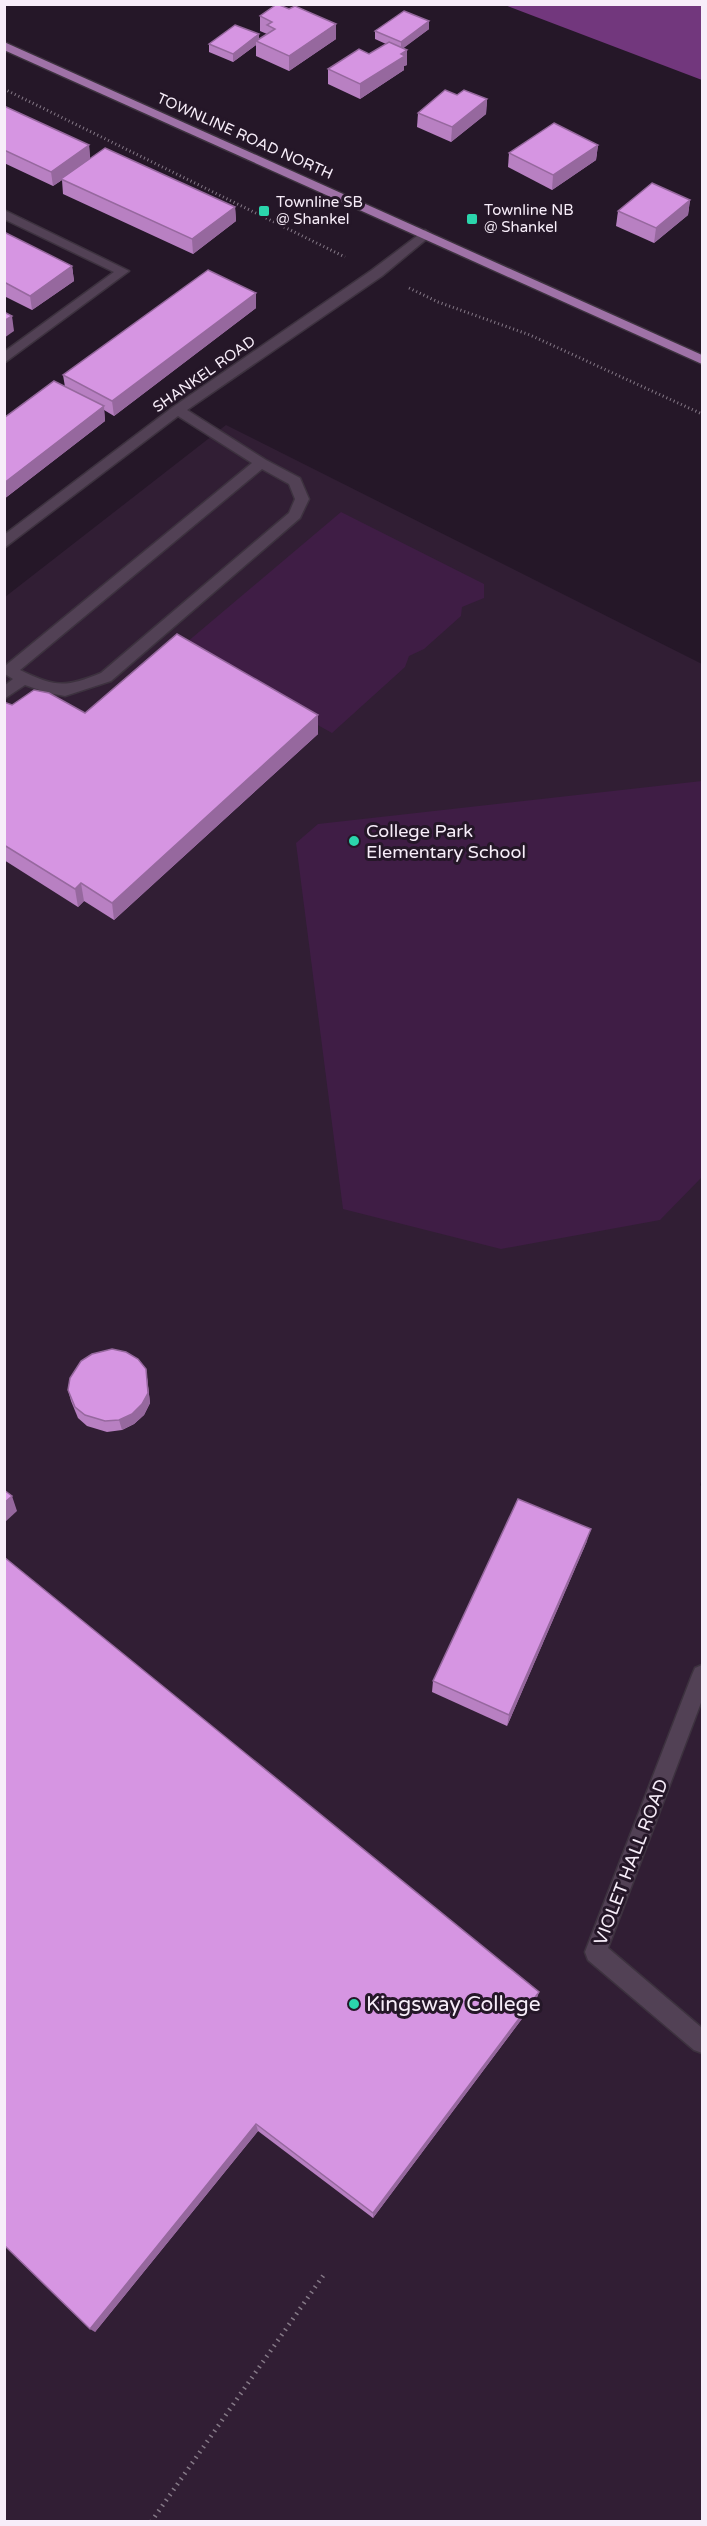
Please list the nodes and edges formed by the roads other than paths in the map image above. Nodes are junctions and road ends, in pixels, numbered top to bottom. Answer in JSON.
{"nodes":[{"id":1,"x":4,"y":45,"type":"edge"},
{"id":2,"x":4,"y":214,"type":"edge"},
{"id":3,"x":425,"y":234,"type":"junction"},
{"id":4,"x":4,"y":359,"type":"edge"},
{"id":5,"x":702,"y":360,"type":"edge"},
{"id":6,"x":178,"y":410,"type":"junction"},
{"id":7,"x":261,"y":463,"type":"junction"},
{"id":8,"x":4,"y":543,"type":"edge"},
{"id":9,"x":7,"y":669,"type":"edge"},
{"id":10,"x":24,"y":678,"type":"junction"},
{"id":11,"x":4,"y":694,"type":"edge"},
{"id":12,"x":702,"y":1675,"type":"edge"},
{"id":13,"x":702,"y":2042,"type":"edge"}],
"edges":[{"from":1,"to":3,"type":"main road","name":"TOWNLINE ROAD NORTH"},
{"from":2,"to":4,"type":"street"},
{"from":3,"to":5,"type":"main road","name":"TOWNLINE ROAD NORTH"},
{"from":3,"to":6,"type":"street","name":"SHANKEL ROAD"},
{"from":6,"to":7,"type":"street"},
{"from":6,"to":8,"type":"street","name":"SHANKEL ROAD"},
{"from":7,"to":9,"type":"street"},
{"from":7,"to":10,"type":"street"},
{"from":9,"to":10,"type":"street"},
{"from":10,"to":11,"type":"street"},
{"from":12,"to":13,"type":"street","name":"VIOLET HALL ROAD"}]}
